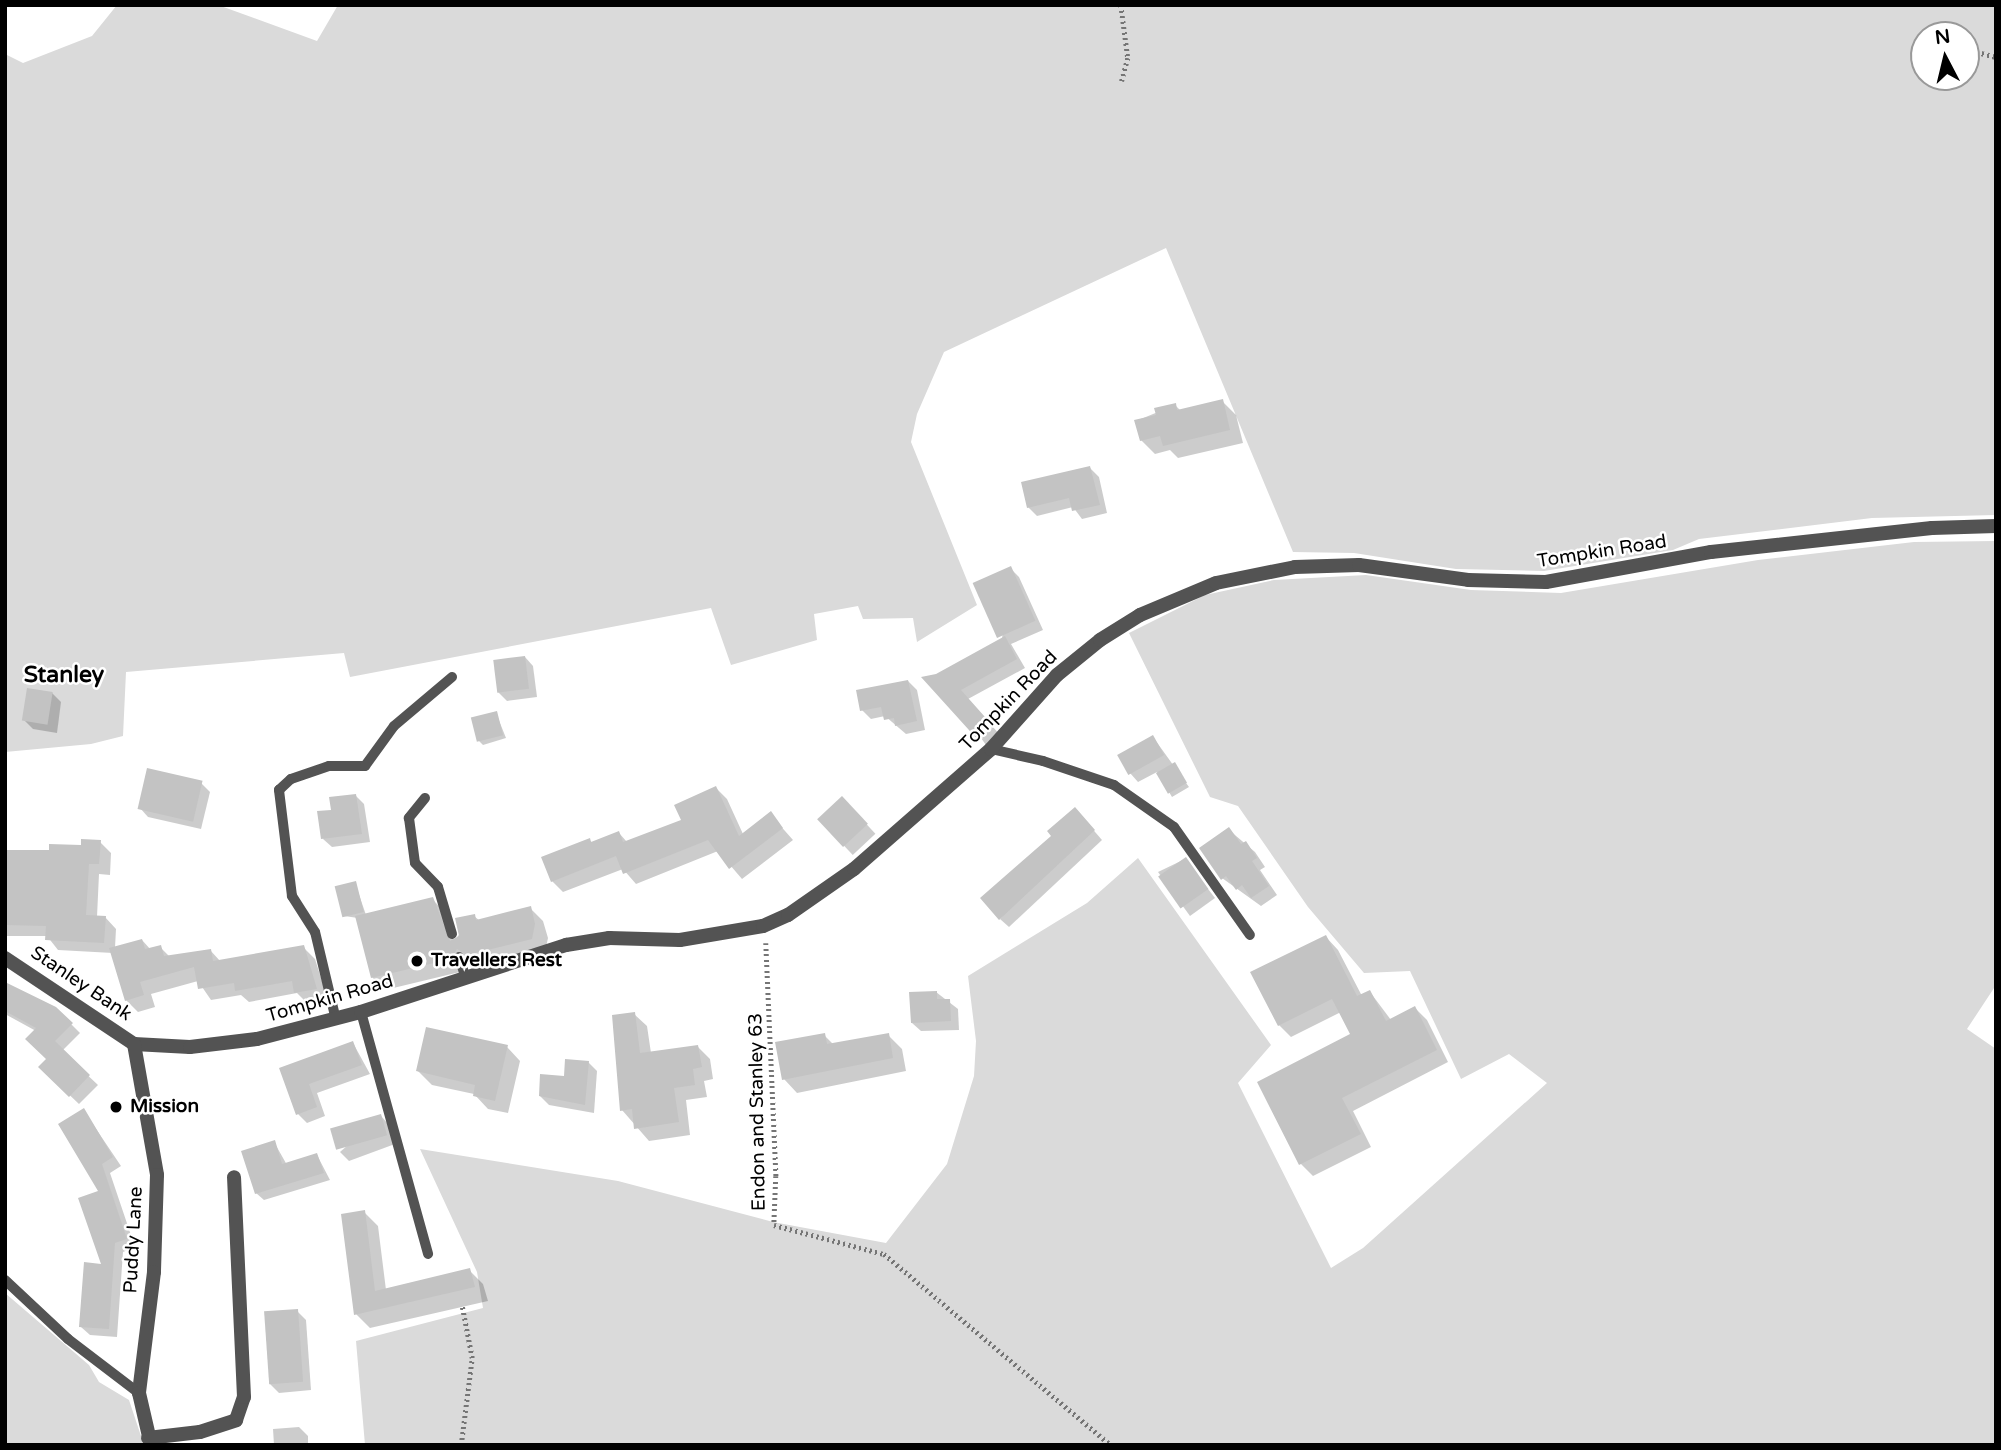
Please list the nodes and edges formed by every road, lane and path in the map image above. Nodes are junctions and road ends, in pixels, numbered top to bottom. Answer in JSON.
{"nodes":[{"id":1,"x":1121,"y":5,"type":"edge"},
{"id":2,"x":1122,"y":80,"type":"dead end"},
{"id":3,"x":1996,"y":526,"type":"edge"},
{"id":4,"x":453,"y":677,"type":"dead end"},
{"id":5,"x":991,"y":749,"type":"junction"},
{"id":6,"x":425,"y":798,"type":"dead end"},
{"id":7,"x":763,"y":926,"type":"junction"},
{"id":8,"x":452,"y":934,"type":"dead end"},
{"id":9,"x":1250,"y":935,"type":"dead end"},
{"id":10,"x":459,"y":957,"type":"dead end"},
{"id":11,"x":5,"y":958,"type":"edge"},
{"id":12,"x":466,"y":978,"type":"junction"},
{"id":13,"x":361,"y":1012,"type":"junction"},
{"id":14,"x":336,"y":1020,"type":"junction"},
{"id":15,"x":134,"y":1044,"type":"junction"},
{"id":16,"x":234,"y":1177,"type":"dead end"},
{"id":17,"x":428,"y":1254,"type":"dead end"},
{"id":18,"x":5,"y":1280,"type":"edge"},
{"id":19,"x":462,"y":1306,"type":"dead end"},
{"id":20,"x":139,"y":1393,"type":"junction"},
{"id":21,"x":149,"y":1442,"type":"edge"},
{"id":22,"x":461,"y":1445,"type":"edge"},
{"id":23,"x":1111,"y":1445,"type":"edge"}],
"edges":[{"from":1,"to":2,"type":"path"},
{"from":3,"to":5,"type":"street","name":"Tompkin Road"},
{"from":4,"to":14,"type":"lane"},
{"from":5,"to":7,"type":"street","name":"Tompkin Road"},
{"from":5,"to":9,"type":"lane"},
{"from":6,"to":8,"type":"lane"},
{"from":7,"to":12,"type":"street","name":"Tompkin Road"},
{"from":7,"to":23,"type":"path","name":"Endon and Stanley 63"},
{"from":10,"to":12,"type":"lane"},
{"from":11,"to":15,"type":"street","name":"Stanley Bank"},
{"from":12,"to":13,"type":"street","name":"Tompkin Road"},
{"from":13,"to":14,"type":"street","name":"Tompkin Road"},
{"from":13,"to":17,"type":"lane"},
{"from":14,"to":15,"type":"street","name":"Tompkin Road"},
{"from":15,"to":20,"type":"street","name":"Puddy Lane"},
{"from":16,"to":21,"type":"street","name":"Puddy Lane"},
{"from":18,"to":20,"type":"lane"},
{"from":19,"to":22,"type":"path"},
{"from":20,"to":21,"type":"street","name":"Puddy Lane"}]}
